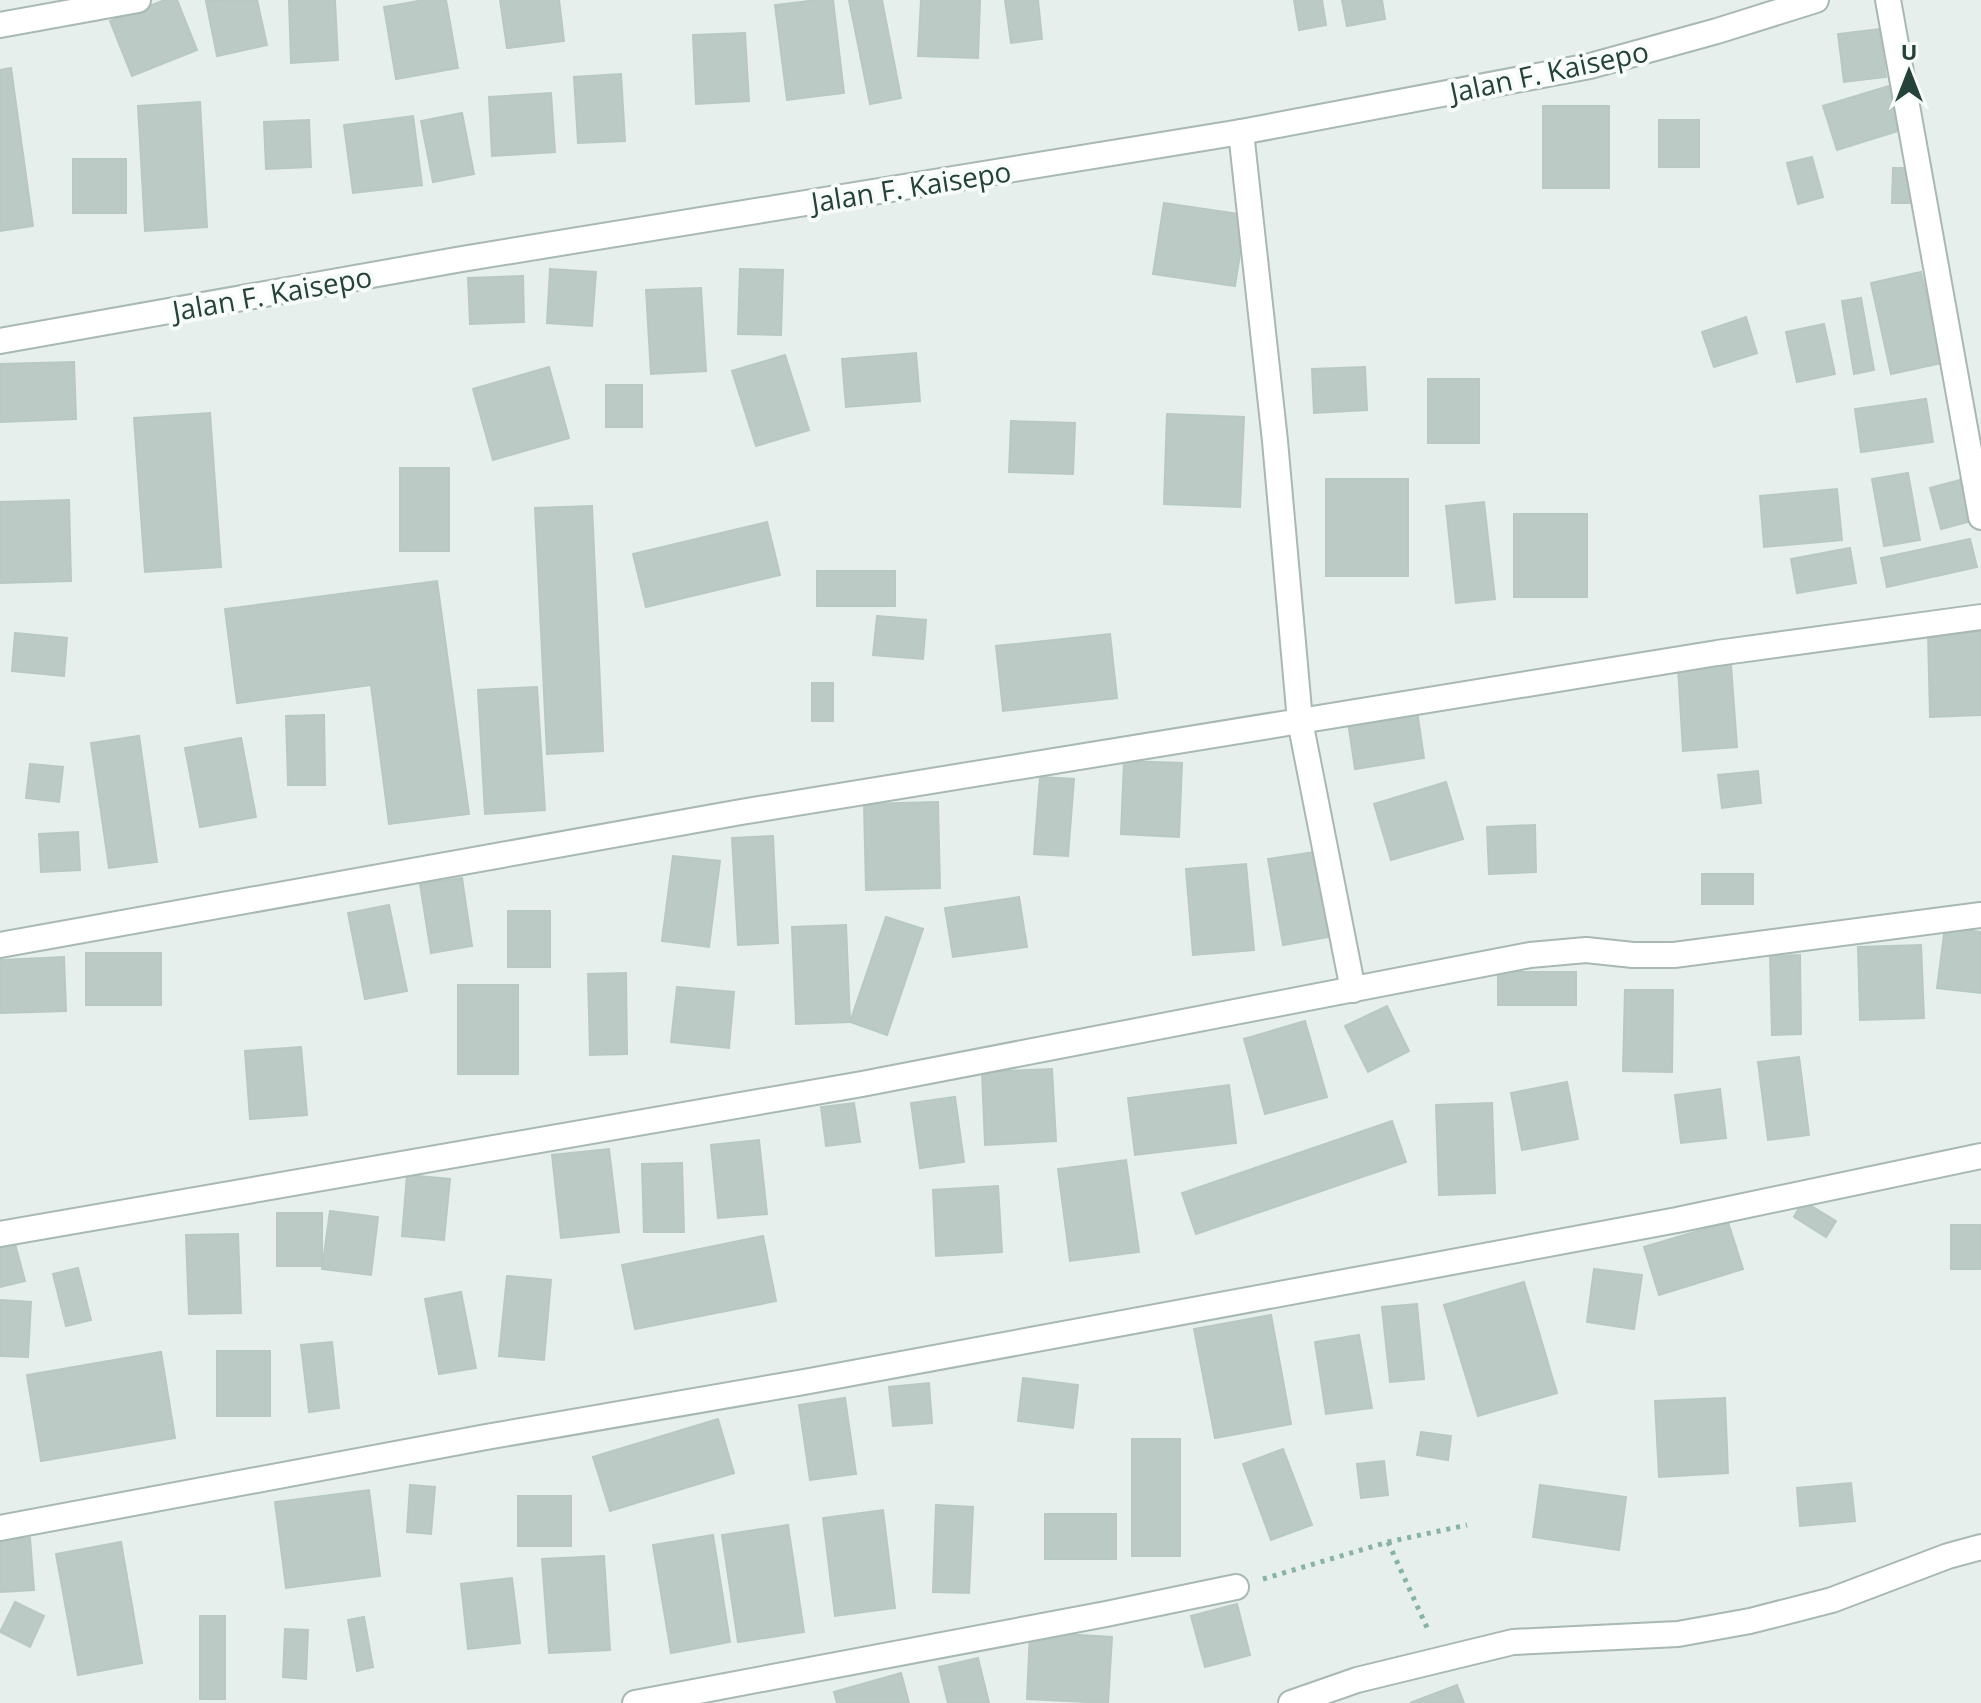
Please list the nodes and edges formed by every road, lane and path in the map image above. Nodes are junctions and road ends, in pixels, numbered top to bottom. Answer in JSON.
{"nodes":[{"id":1,"x":138,"y":0,"type":"edge"},
{"id":2,"x":1816,"y":0,"type":"edge"},
{"id":3,"x":1888,"y":0,"type":"edge"},
{"id":4,"x":0,"y":25,"type":"edge"},
{"id":5,"x":1241,"y":132,"type":"junction"},
{"id":6,"x":0,"y":341,"type":"edge"},
{"id":7,"x":1981,"y":517,"type":"edge"},
{"id":8,"x":1981,"y":617,"type":"edge"},
{"id":9,"x":1300,"y":721,"type":"junction"},
{"id":10,"x":1981,"y":915,"type":"edge"},
{"id":11,"x":0,"y":945,"type":"edge"},
{"id":12,"x":1353,"y":990,"type":"junction"},
{"id":13,"x":1981,"y":1156,"type":"edge"},
{"id":14,"x":0,"y":1234,"type":"edge"},
{"id":15,"x":1467,"y":1525,"type":"dead end"},
{"id":16,"x":0,"y":1528,"type":"edge"},
{"id":17,"x":1388,"y":1542,"type":"junction"},
{"id":18,"x":1981,"y":1547,"type":"edge"},
{"id":19,"x":1236,"y":1587,"type":"joint"},
{"id":20,"x":1442,"y":1659,"type":"junction"},
{"id":21,"x":635,"y":1703,"type":"edge"},
{"id":22,"x":1291,"y":1703,"type":"edge"}],
"edges":[{"from":1,"to":4,"type":"street"},
{"from":2,"to":5,"type":"street","name":"Jalan F. Kaisepo"},
{"from":3,"to":7,"type":"street"},
{"from":5,"to":6,"type":"street","name":"Jalan F. Kaisepo"},
{"from":5,"to":9,"type":"street"},
{"from":8,"to":9,"type":"street"},
{"from":9,"to":11,"type":"street"},
{"from":9,"to":12,"type":"street"},
{"from":10,"to":12,"type":"street"},
{"from":12,"to":14,"type":"street"},
{"from":13,"to":16,"type":"street"},
{"from":15,"to":17,"type":"path"},
{"from":17,"to":19,"type":"path"},
{"from":17,"to":20,"type":"path"},
{"from":18,"to":20,"type":"street"},
{"from":19,"to":21,"type":"street"},
{"from":20,"to":22,"type":"street"}]}
